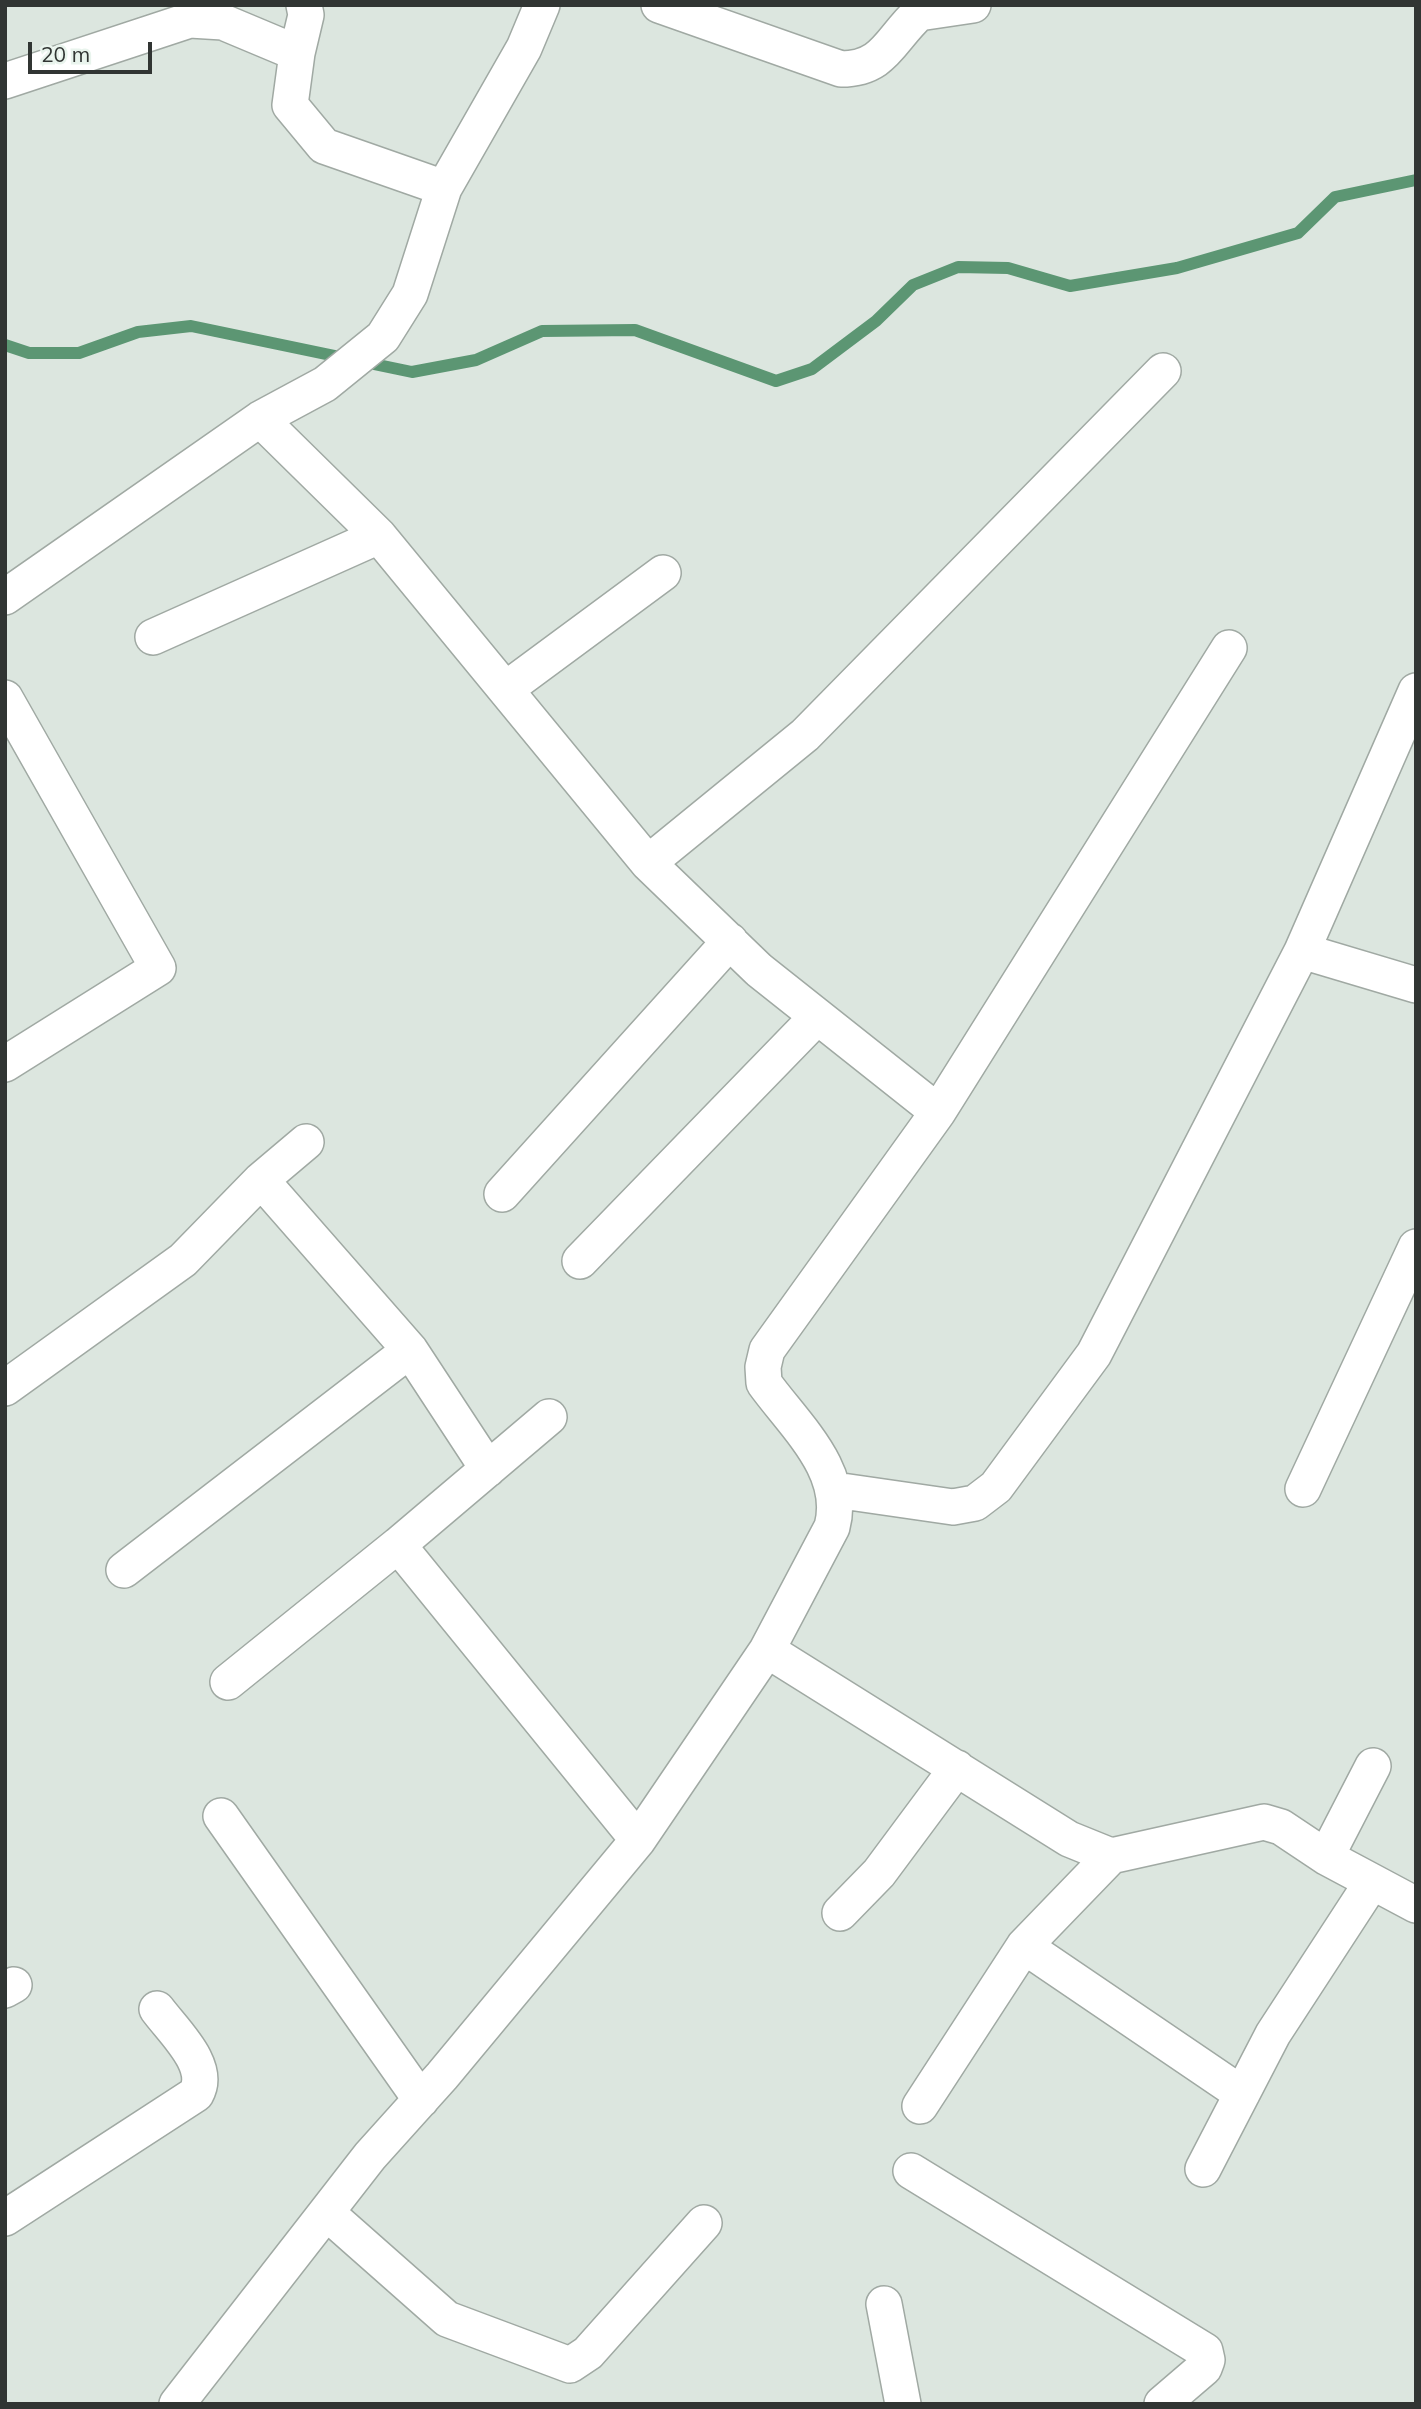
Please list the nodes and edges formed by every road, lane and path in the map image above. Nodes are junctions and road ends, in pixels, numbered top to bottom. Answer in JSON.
{"nodes":[{"id":1,"x":304,"y":5,"type":"edge"},
{"id":2,"x":542,"y":5,"type":"edge"},
{"id":3,"x":659,"y":5,"type":"edge"},
{"id":4,"x":973,"y":5,"type":"edge"},
{"id":5,"x":743,"y":19,"type":"edge"},
{"id":6,"x":298,"y":53,"type":"junction"},
{"id":7,"x":5,"y":81,"type":"edge"},
{"id":8,"x":444,"y":188,"type":"junction"},
{"id":9,"x":1163,"y":371,"type":"dead end"},
{"id":10,"x":260,"y":419,"type":"junction"},
{"id":11,"x":379,"y":536,"type":"junction"},
{"id":12,"x":663,"y":573,"type":"dead end"},
{"id":13,"x":5,"y":597,"type":"edge"},
{"id":14,"x":153,"y":637,"type":"dead end"},
{"id":15,"x":1229,"y":648,"type":"dead end"},
{"id":16,"x":506,"y":688,"type":"junction"},
{"id":17,"x":1416,"y":691,"type":"edge"},
{"id":18,"x":5,"y":698,"type":"edge"},
{"id":19,"x":648,"y":863,"type":"junction"},
{"id":20,"x":730,"y":941,"type":"junction"},
{"id":21,"x":1302,"y":951,"type":"junction"},
{"id":22,"x":1416,"y":985,"type":"edge"},
{"id":23,"x":817,"y":1017,"type":"junction"},
{"id":24,"x":5,"y":1063,"type":"edge"},
{"id":25,"x":938,"y":1112,"type":"junction"},
{"id":26,"x":306,"y":1142,"type":"dead end"},
{"id":27,"x":261,"y":1180,"type":"junction"},
{"id":28,"x":502,"y":1194,"type":"dead end"},
{"id":29,"x":1416,"y":1247,"type":"edge"},
{"id":30,"x":580,"y":1261,"type":"dead end"},
{"id":31,"x":410,"y":1350,"type":"junction"},
{"id":32,"x":5,"y":1388,"type":"edge"},
{"id":33,"x":549,"y":1417,"type":"dead end"},
{"id":34,"x":488,"y":1469,"type":"junction"},
{"id":35,"x":1303,"y":1489,"type":"dead end"},
{"id":36,"x":835,"y":1490,"type":"junction"},
{"id":37,"x":398,"y":1545,"type":"junction"},
{"id":38,"x":124,"y":1570,"type":"dead end"},
{"id":39,"x":767,"y":1650,"type":"junction"},
{"id":40,"x":228,"y":1682,"type":"dead end"},
{"id":41,"x":1373,"y":1766,"type":"dead end"},
{"id":42,"x":957,"y":1768,"type":"junction"},
{"id":43,"x":221,"y":1815,"type":"dead end"},
{"id":44,"x":638,"y":1840,"type":"junction"},
{"id":45,"x":1111,"y":1856,"type":"junction"},
{"id":46,"x":1326,"y":1857,"type":"junction"},
{"id":47,"x":1372,"y":1882,"type":"junction"},
{"id":48,"x":1416,"y":1905,"type":"edge"},
{"id":49,"x":840,"y":1913,"type":"dead end"},
{"id":50,"x":1024,"y":1946,"type":"junction"},
{"id":51,"x":157,"y":2009,"type":"dead end"},
{"id":52,"x":1242,"y":2094,"type":"junction"},
{"id":53,"x":421,"y":2100,"type":"junction"},
{"id":54,"x":920,"y":2106,"type":"dead end"},
{"id":55,"x":1202,"y":2169,"type":"dead end"},
{"id":56,"x":911,"y":2171,"type":"dead end"},
{"id":57,"x":327,"y":2213,"type":"junction"},
{"id":58,"x":5,"y":2218,"type":"edge"},
{"id":59,"x":704,"y":2223,"type":"dead end"},
{"id":60,"x":884,"y":2304,"type":"dead end"},
{"id":61,"x":177,"y":2404,"type":"edge"},
{"id":62,"x":903,"y":2404,"type":"edge"},
{"id":63,"x":1162,"y":2404,"type":"edge"}],
"edges":[{"from":1,"to":6,"type":"street"},
{"from":2,"to":8,"type":"street"},
{"from":3,"to":5,"type":"street"},
{"from":4,"to":5,"type":"street"},
{"from":6,"to":7,"type":"street"},
{"from":6,"to":8,"type":"street"},
{"from":8,"to":10,"type":"street"},
{"from":9,"to":19,"type":"street"},
{"from":10,"to":11,"type":"street"},
{"from":10,"to":13,"type":"street"},
{"from":11,"to":14,"type":"street"},
{"from":11,"to":16,"type":"street"},
{"from":12,"to":16,"type":"street"},
{"from":15,"to":25,"type":"street"},
{"from":16,"to":19,"type":"street"},
{"from":17,"to":21,"type":"street"},
{"from":18,"to":24,"type":"street"},
{"from":19,"to":20,"type":"street"},
{"from":20,"to":23,"type":"street"},
{"from":20,"to":28,"type":"street"},
{"from":21,"to":22,"type":"street"},
{"from":21,"to":36,"type":"street"},
{"from":23,"to":25,"type":"street"},
{"from":23,"to":30,"type":"street"},
{"from":25,"to":36,"type":"street"},
{"from":26,"to":27,"type":"street"},
{"from":27,"to":31,"type":"street"},
{"from":27,"to":32,"type":"street"},
{"from":29,"to":35,"type":"street"},
{"from":31,"to":34,"type":"street"},
{"from":31,"to":38,"type":"street"},
{"from":33,"to":34,"type":"street"},
{"from":34,"to":37,"type":"street"},
{"from":36,"to":39,"type":"street"},
{"from":37,"to":40,"type":"street"},
{"from":37,"to":44,"type":"street"},
{"from":39,"to":42,"type":"street"},
{"from":39,"to":44,"type":"street"},
{"from":41,"to":46,"type":"street"},
{"from":42,"to":45,"type":"street"},
{"from":42,"to":49,"type":"street"},
{"from":43,"to":53,"type":"street"},
{"from":44,"to":53,"type":"street"},
{"from":45,"to":46,"type":"street"},
{"from":45,"to":50,"type":"street"},
{"from":46,"to":47,"type":"street"},
{"from":47,"to":48,"type":"street"},
{"from":47,"to":52,"type":"street"},
{"from":50,"to":52,"type":"street"},
{"from":50,"to":54,"type":"street"},
{"from":51,"to":58,"type":"street"},
{"from":52,"to":55,"type":"street"},
{"from":53,"to":57,"type":"street"},
{"from":56,"to":63,"type":"street"},
{"from":57,"to":59,"type":"street"},
{"from":57,"to":61,"type":"street"},
{"from":60,"to":62,"type":"street"}]}
